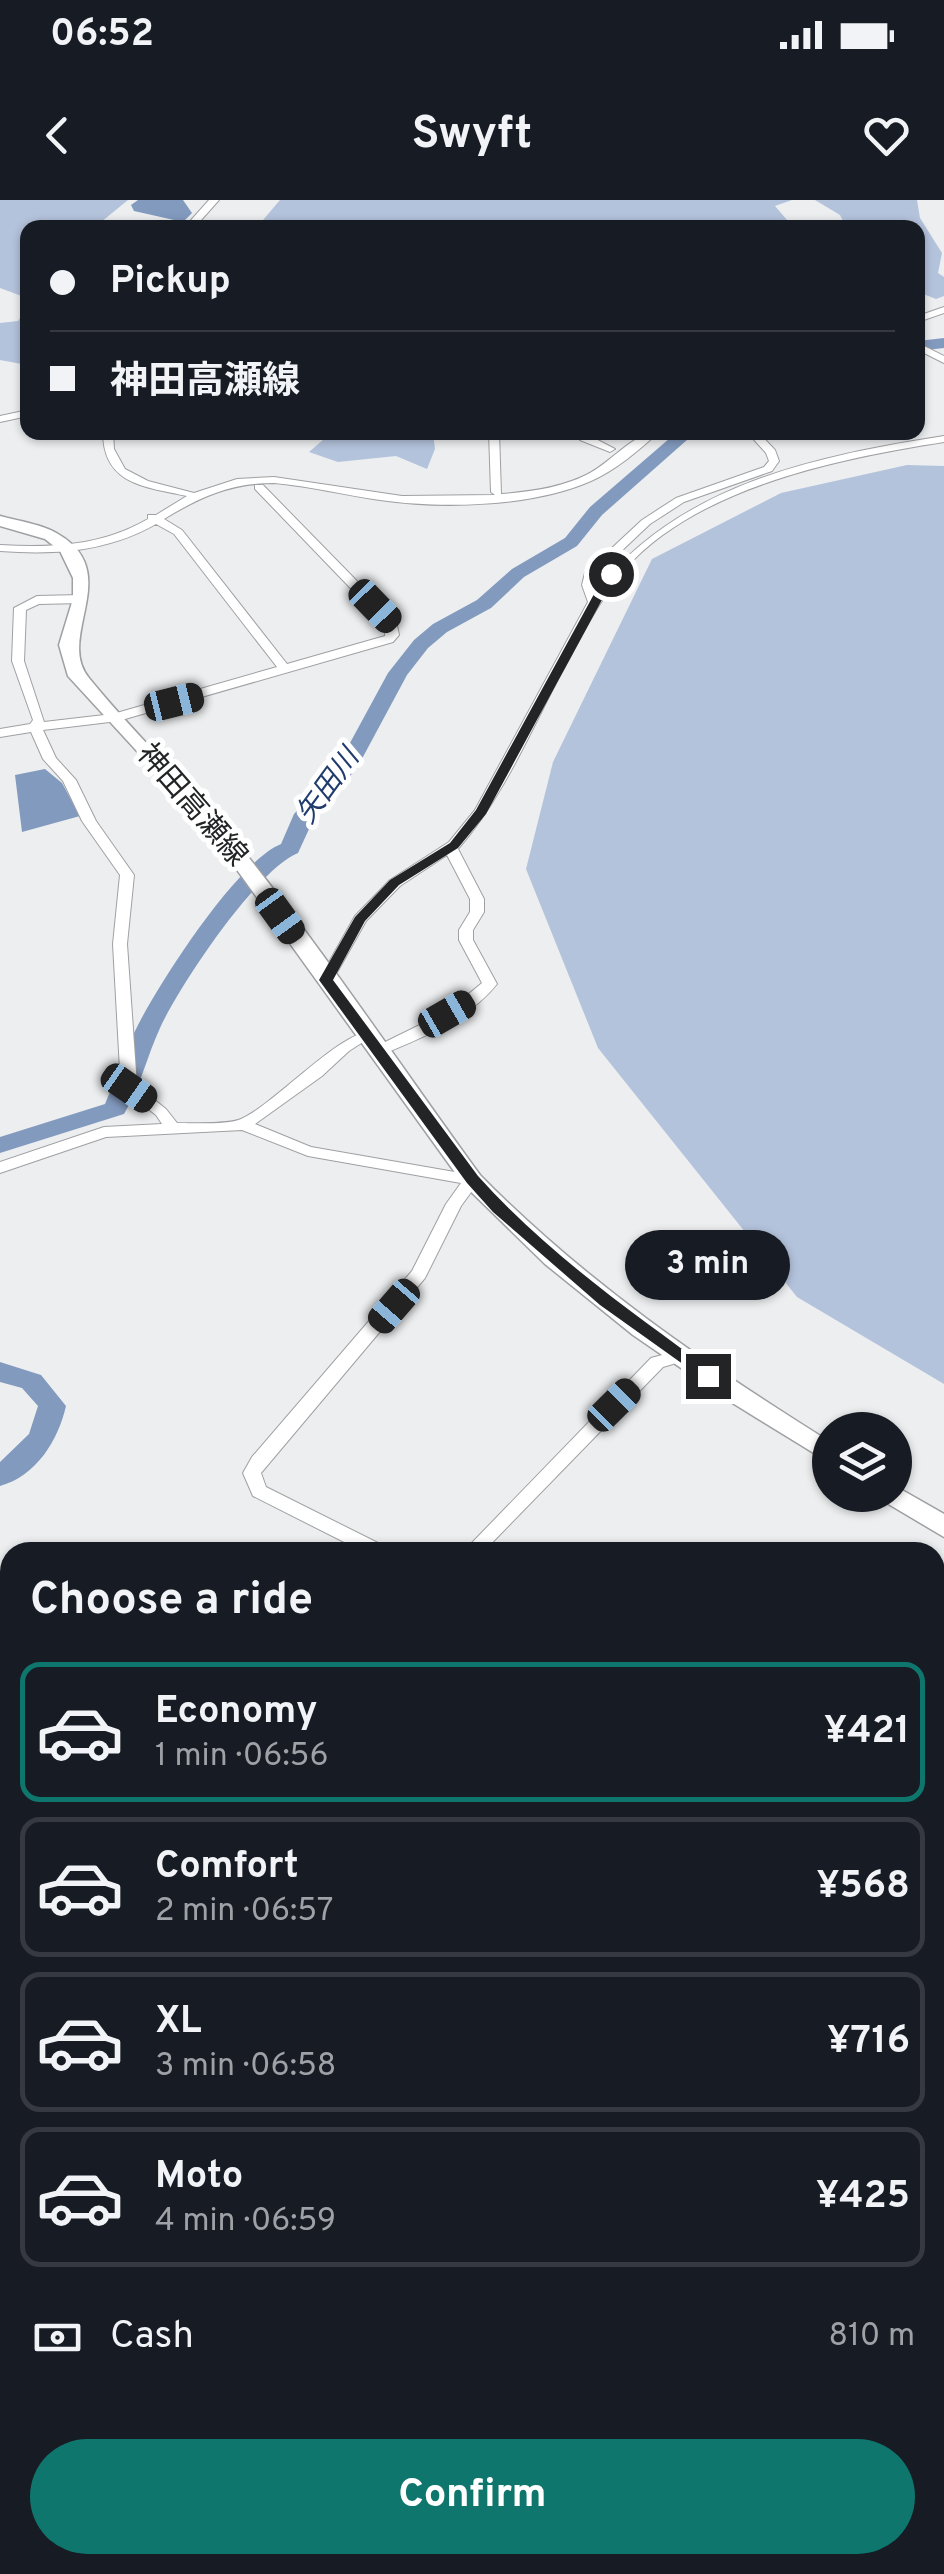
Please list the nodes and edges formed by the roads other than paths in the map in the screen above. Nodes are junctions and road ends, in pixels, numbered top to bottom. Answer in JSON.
{"nodes":[{"id":1,"x":214,"y":200,"type":"edge"},
{"id":2,"x":195,"y":220,"type":"edge"},
{"id":3,"x":944,"y":439,"type":"edge"},
{"id":4,"x":108,"y":440,"type":"edge"},
{"id":5,"x":494,"y":440,"type":"edge"},
{"id":6,"x":588,"y":440,"type":"edge"},
{"id":7,"x":643,"y":440,"type":"edge"},
{"id":8,"x":760,"y":440,"type":"edge"},
{"id":9,"x":610,"y":450,"type":"dead end"},
{"id":10,"x":259,"y":488,"type":"dead end"},
{"id":11,"x":497,"y":492,"type":"dead end"},
{"id":12,"x":188,"y":493,"type":"dead end"},
{"id":13,"x":154,"y":518,"type":"junction"},
{"id":14,"x":0,"y":521,"type":"edge"},
{"id":15,"x":0,"y":548,"type":"edge"},
{"id":16,"x":67,"y":549,"type":"junction"},
{"id":17,"x":81,"y":599,"type":"junction"},
{"id":18,"x":594,"y":602,"type":"junction"},
{"id":19,"x":283,"y":667,"type":"junction"},
{"id":20,"x":114,"y":718,"type":"junction"},
{"id":21,"x":36,"y":727,"type":"junction"},
{"id":22,"x":0,"y":733,"type":"edge"},
{"id":23,"x":450,"y":847,"type":"junction"},
{"id":24,"x":326,"y":980,"type":"junction"},
{"id":25,"x":373,"y":1043,"type":"junction"},
{"id":26,"x":244,"y":1126,"type":"junction"},
{"id":27,"x":172,"y":1127,"type":"junction"},
{"id":28,"x":0,"y":1168,"type":"edge"},
{"id":29,"x":472,"y":1180,"type":"junction"},
{"id":30,"x":677,"y":1357,"type":"junction"},
{"id":31,"x":812,"y":1443,"type":"edge"},
{"id":32,"x":912,"y":1507,"type":"edge"},
{"id":33,"x":944,"y":1527,"type":"edge"},
{"id":34,"x":359,"y":1542,"type":"edge"},
{"id":35,"x":482,"y":1542,"type":"edge"}],
"edges":[{"from":1,"to":2,"type":"street"},
{"from":3,"to":18,"type":"street"},
{"from":4,"to":12,"type":"street"},
{"from":5,"to":11,"type":"street"},
{"from":6,"to":9,"type":"street"},
{"from":7,"to":13,"type":"street"},
{"from":8,"to":18,"type":"street"},
{"from":10,"to":19,"type":"street"},
{"from":13,"to":16,"type":"street"},
{"from":13,"to":19,"type":"street"},
{"from":14,"to":16,"type":"main road"},
{"from":15,"to":16,"type":"street"},
{"from":16,"to":17,"type":"main road"},
{"from":17,"to":20,"type":"main road","name":"神田高瀬線"},
{"from":17,"to":21,"type":"street"},
{"from":18,"to":23,"type":"street"},
{"from":19,"to":20,"type":"street"},
{"from":20,"to":21,"type":"street"},
{"from":20,"to":24,"type":"main road","name":"神田高瀬線"},
{"from":21,"to":22,"type":"street"},
{"from":21,"to":27,"type":"street"},
{"from":23,"to":24,"type":"street"},
{"from":23,"to":25,"type":"street"},
{"from":24,"to":25,"type":"main road","name":"神田高瀬線"},
{"from":25,"to":26,"type":"street"},
{"from":25,"to":29,"type":"main road","name":"神田高瀬線"},
{"from":26,"to":27,"type":"street"},
{"from":26,"to":29,"type":"street"},
{"from":27,"to":28,"type":"street"},
{"from":29,"to":30,"type":"main road","name":"神田高瀬線"},
{"from":29,"to":34,"type":"street"},
{"from":30,"to":31,"type":"main road","name":"神田高瀬線"},
{"from":30,"to":35,"type":"street"},
{"from":32,"to":33,"type":"main road"}]}
